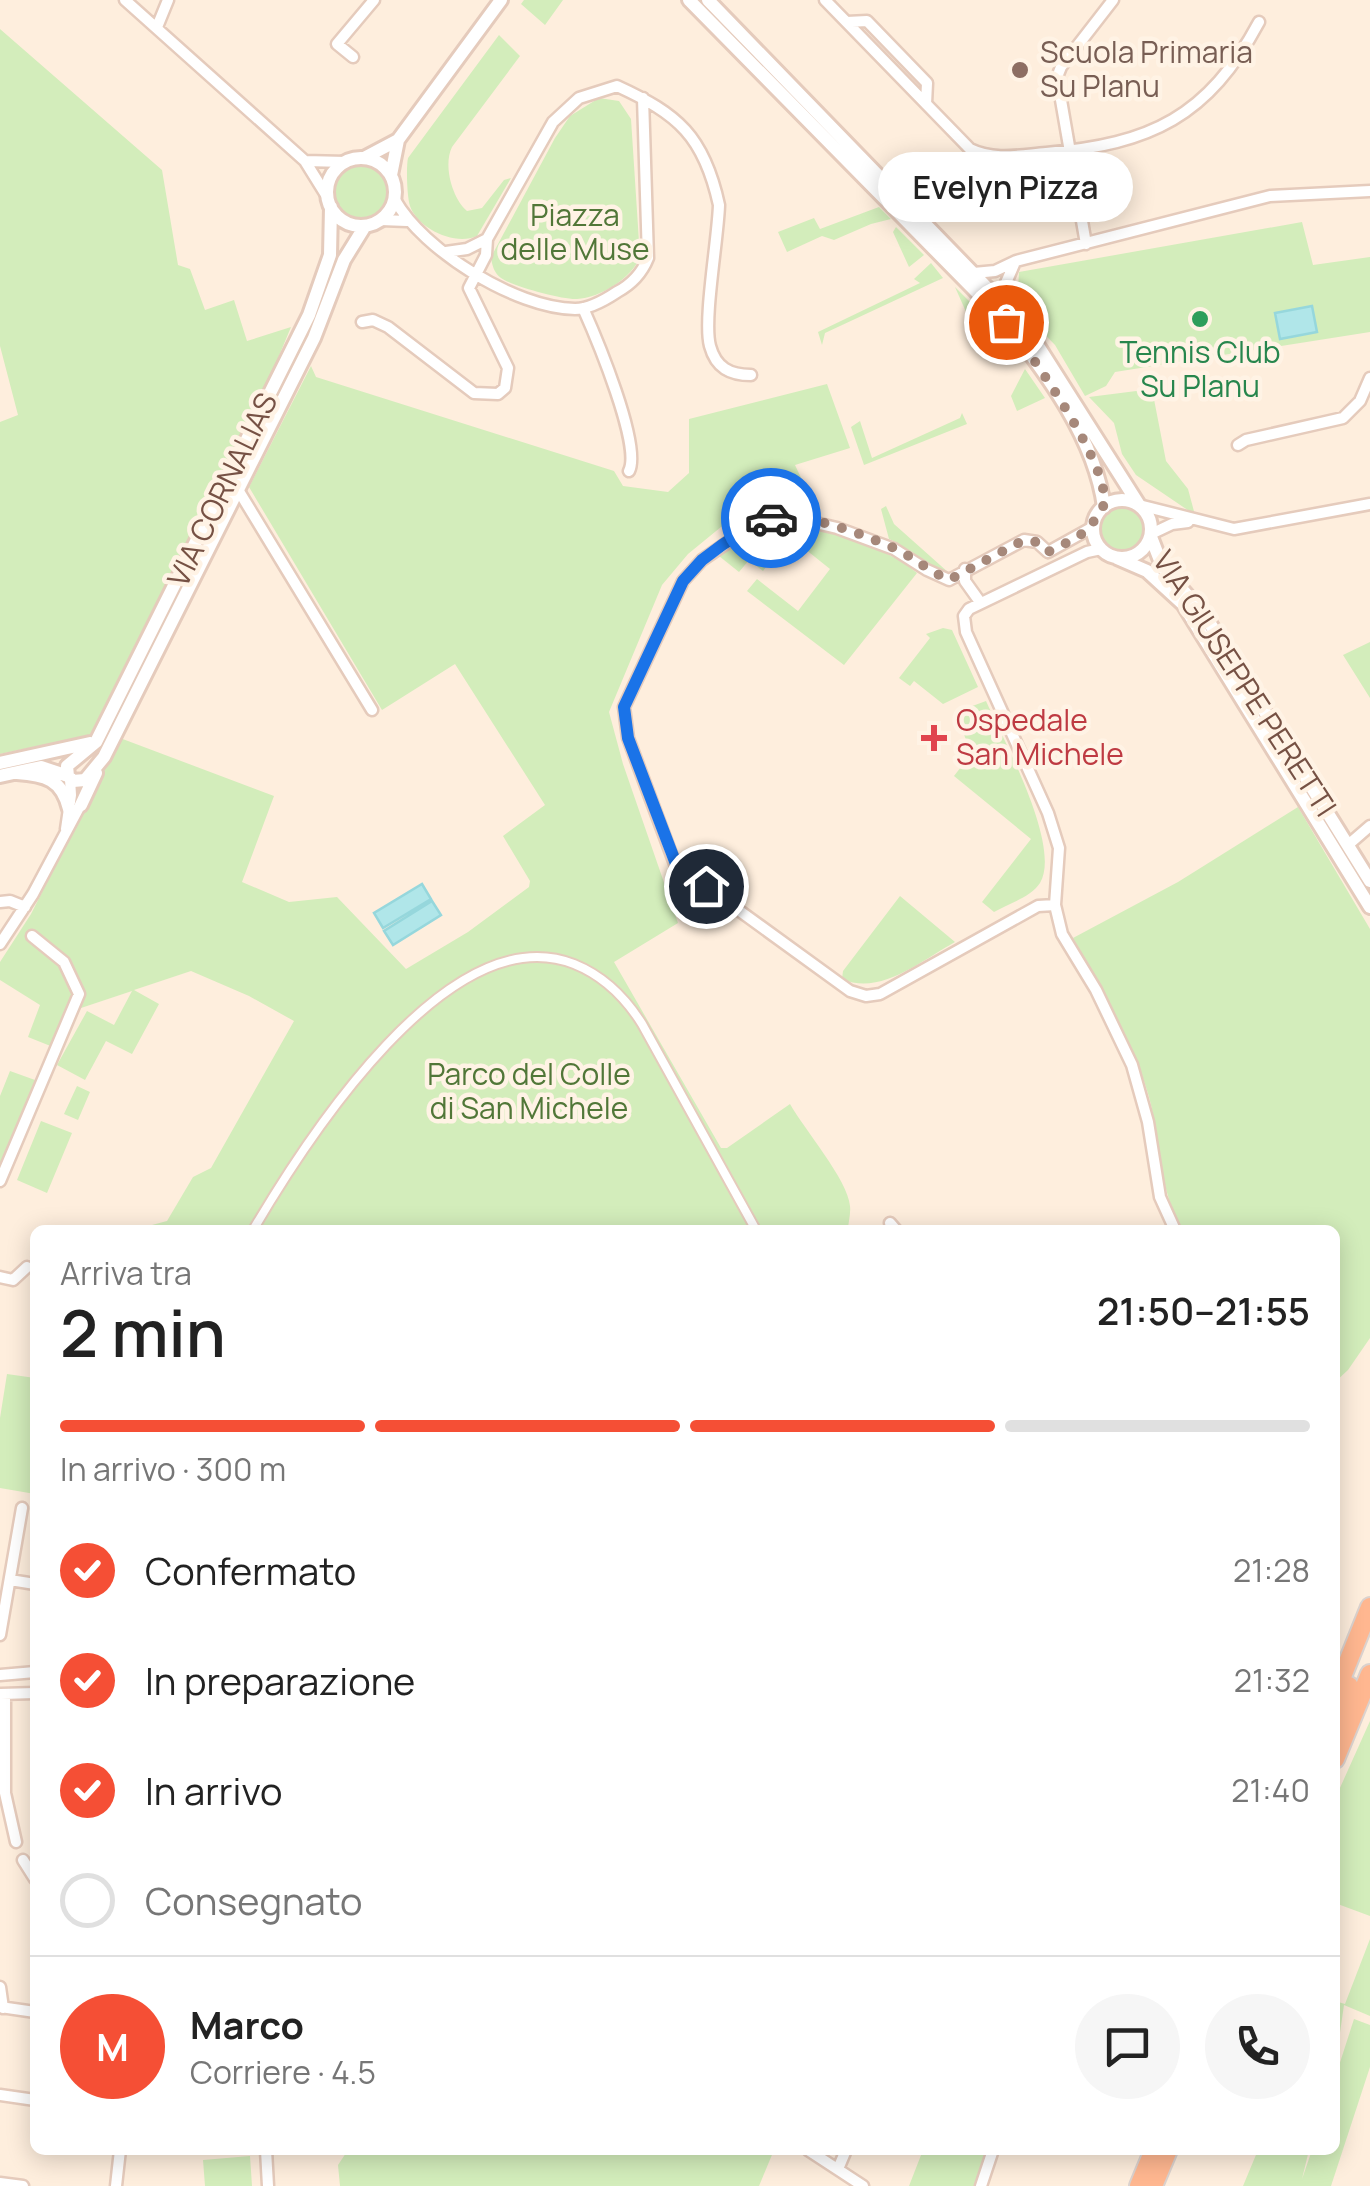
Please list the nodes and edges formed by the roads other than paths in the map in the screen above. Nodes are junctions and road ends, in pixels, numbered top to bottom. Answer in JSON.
{"nodes":[{"id":1,"x":126,"y":0,"type":"edge"},
{"id":2,"x":168,"y":0,"type":"edge"},
{"id":3,"x":374,"y":0,"type":"edge"},
{"id":4,"x":501,"y":0,"type":"edge"},
{"id":5,"x":690,"y":0,"type":"edge"},
{"id":6,"x":708,"y":0,"type":"edge"},
{"id":7,"x":825,"y":0,"type":"edge"},
{"id":8,"x":1113,"y":0,"type":"edge"},
{"id":9,"x":1259,"y":22,"type":"dead end"},
{"id":10,"x":157,"y":27,"type":"junction"},
{"id":11,"x":353,"y":57,"type":"dead end"},
{"id":12,"x":643,"y":98,"type":"junction"},
{"id":13,"x":398,"y":140,"type":"junction"},
{"id":14,"x":1068,"y":151,"type":"junction"},
{"id":15,"x":364,"y":158,"type":"junction"},
{"id":16,"x":305,"y":161,"type":"junction"},
{"id":17,"x":346,"y":162,"type":"junction"},
{"id":18,"x":391,"y":176,"type":"junction"},
{"id":19,"x":1370,"y":191,"type":"edge"},
{"id":20,"x":394,"y":200,"type":"junction"},
{"id":21,"x":330,"y":202,"type":"junction"},
{"id":22,"x":380,"y":220,"type":"junction"},
{"id":23,"x":407,"y":221,"type":"junction"},
{"id":24,"x":364,"y":226,"type":"junction"},
{"id":25,"x":487,"y":239,"type":"junction"},
{"id":26,"x":1086,"y":244,"type":"junction"},
{"id":27,"x":446,"y":252,"type":"junction"},
{"id":28,"x":1016,"y":261,"type":"junction"},
{"id":29,"x":974,"y":273,"type":"junction"},
{"id":30,"x":476,"y":274,"type":"junction"},
{"id":31,"x":584,"y":308,"type":"junction"},
{"id":32,"x":1018,"y":320,"type":"junction"},
{"id":33,"x":362,"y":322,"type":"dead end"},
{"id":34,"x":751,"y":375,"type":"dead end"},
{"id":35,"x":1370,"y":378,"type":"edge"},
{"id":36,"x":1238,"y":445,"type":"dead end"},
{"id":37,"x":629,"y":471,"type":"dead end"},
{"id":38,"x":236,"y":487,"type":"junction"},
{"id":39,"x":1370,"y":504,"type":"edge"},
{"id":40,"x":1138,"y":505,"type":"junction"},
{"id":41,"x":1104,"y":506,"type":"junction"},
{"id":42,"x":1194,"y":521,"type":"junction"},
{"id":43,"x":1093,"y":527,"type":"junction"},
{"id":44,"x":1151,"y":535,"type":"junction"},
{"id":45,"x":1101,"y":549,"type":"junction"},
{"id":46,"x":1117,"y":558,"type":"junction"},
{"id":47,"x":965,"y":569,"type":"junction"},
{"id":48,"x":980,"y":602,"type":"junction"},
{"id":49,"x":372,"y":710,"type":"dead end"},
{"id":50,"x":73,"y":756,"type":"junction"},
{"id":51,"x":104,"y":757,"type":"junction"},
{"id":52,"x":0,"y":763,"type":"edge"},
{"id":53,"x":16,"y":773,"type":"junction"},
{"id":54,"x":89,"y":774,"type":"junction"},
{"id":55,"x":0,"y":776,"type":"edge"},
{"id":56,"x":69,"y":778,"type":"junction"},
{"id":57,"x":75,"y":807,"type":"junction"},
{"id":58,"x":1370,"y":826,"type":"edge"},
{"id":59,"x":1348,"y":845,"type":"junction"},
{"id":60,"x":1370,"y":882,"type":"edge"},
{"id":61,"x":0,"y":902,"type":"edge"},
{"id":62,"x":1055,"y":906,"type":"junction"},
{"id":63,"x":25,"y":907,"type":"junction"},
{"id":64,"x":1370,"y":908,"type":"edge"},
{"id":65,"x":32,"y":936,"type":"dead end"},
{"id":66,"x":0,"y":944,"type":"edge"},
{"id":67,"x":0,"y":1181,"type":"edge"},
{"id":68,"x":257,"y":1225,"type":"edge"},
{"id":69,"x":753,"y":1225,"type":"edge"},
{"id":70,"x":1172,"y":1225,"type":"edge"},
{"id":71,"x":27,"y":1267,"type":"dead end"},
{"id":72,"x":0,"y":1277,"type":"edge"},
{"id":73,"x":22,"y":1508,"type":"dead end"},
{"id":74,"x":10,"y":1580,"type":"junction"},
{"id":75,"x":30,"y":1583,"type":"edge"},
{"id":76,"x":1370,"y":1607,"type":"edge"},
{"id":77,"x":0,"y":1635,"type":"edge"},
{"id":78,"x":1370,"y":1635,"type":"edge"},
{"id":79,"x":30,"y":1672,"type":"edge"},
{"id":80,"x":1370,"y":1674,"type":"edge"},
{"id":81,"x":0,"y":1675,"type":"edge"},
{"id":82,"x":1340,"y":1682,"type":"edge"},
{"id":83,"x":30,"y":1693,"type":"edge"},
{"id":84,"x":2,"y":1694,"type":"edge"},
{"id":85,"x":1370,"y":1706,"type":"edge"},
{"id":86,"x":1340,"y":1707,"type":"edge"},
{"id":87,"x":1340,"y":1747,"type":"edge"},
{"id":88,"x":1340,"y":1768,"type":"edge"},
{"id":89,"x":16,"y":1842,"type":"dead end"},
{"id":90,"x":23,"y":1860,"type":"dead end"},
{"id":91,"x":30,"y":1871,"type":"edge"},
{"id":92,"x":0,"y":1986,"type":"edge"},
{"id":93,"x":2,"y":2008,"type":"edge"},
{"id":94,"x":30,"y":2011,"type":"edge"},
{"id":95,"x":0,"y":2095,"type":"edge"},
{"id":96,"x":30,"y":2099,"type":"edge"},
{"id":97,"x":119,"y":2155,"type":"edge"},
{"id":98,"x":266,"y":2155,"type":"edge"},
{"id":99,"x":816,"y":2155,"type":"edge"},
{"id":100,"x":844,"y":2155,"type":"edge"},
{"id":101,"x":991,"y":2155,"type":"edge"},
{"id":102,"x":1152,"y":2155,"type":"edge"},
{"id":103,"x":1166,"y":2155,"type":"edge"},
{"id":104,"x":838,"y":2170,"type":"junction"},
{"id":105,"x":0,"y":2183,"type":"edge"},
{"id":106,"x":23,"y":2186,"type":"edge"},
{"id":107,"x":116,"y":2186,"type":"edge"},
{"id":108,"x":268,"y":2186,"type":"edge"},
{"id":109,"x":861,"y":2186,"type":"edge"},
{"id":110,"x":981,"y":2186,"type":"edge"},
{"id":111,"x":1139,"y":2186,"type":"edge"},
{"id":112,"x":1153,"y":2186,"type":"edge"}],
"edges":[{"from":1,"to":10,"type":"street"},
{"from":2,"to":10,"type":"street"},
{"from":3,"to":11,"type":"street"},
{"from":4,"to":13,"type":"street"},
{"from":5,"to":41,"type":"street"},
{"from":6,"to":29,"type":"street","name":"VIA GIUSEPPE PERETTI"},
{"from":7,"to":14,"type":"street"},
{"from":8,"to":14,"type":"street"},
{"from":9,"to":14,"type":"street"},
{"from":10,"to":16,"type":"street"},
{"from":12,"to":25,"type":"street"},
{"from":12,"to":31,"type":"street"},
{"from":12,"to":34,"type":"street"},
{"from":13,"to":15,"type":"street"},
{"from":13,"to":18,"type":"street"},
{"from":14,"to":26,"type":"street"},
{"from":15,"to":17,"type":"street"},
{"from":15,"to":18,"type":"street"},
{"from":16,"to":17,"type":"street"},
{"from":16,"to":21,"type":"street"},
{"from":17,"to":21,"type":"street"},
{"from":18,"to":20,"type":"street"},
{"from":19,"to":26,"type":"street"},
{"from":20,"to":22,"type":"street"},
{"from":20,"to":23,"type":"street"},
{"from":21,"to":24,"type":"street"},
{"from":21,"to":50,"type":"street","name":"VIA CORNALIAS"},
{"from":22,"to":23,"type":"street"},
{"from":22,"to":24,"type":"street"},
{"from":23,"to":27,"type":"street"},
{"from":24,"to":38,"type":"street","name":"VIA CORNALIAS"},
{"from":25,"to":27,"type":"street"},
{"from":25,"to":30,"type":"street"},
{"from":26,"to":28,"type":"street"},
{"from":27,"to":30,"type":"street"},
{"from":28,"to":29,"type":"street"},
{"from":28,"to":32,"type":"street"},
{"from":29,"to":32,"type":"street","name":"VIA GIUSEPPE PERETTI"},
{"from":30,"to":31,"type":"street"},
{"from":30,"to":33,"type":"street"},
{"from":31,"to":37,"type":"street"},
{"from":32,"to":40,"type":"street","name":"VIA GIUSEPPE PERETTI"},
{"from":35,"to":36,"type":"street"},
{"from":38,"to":49,"type":"street"},
{"from":38,"to":51,"type":"street","name":"VIA CORNALIAS"},
{"from":39,"to":42,"type":"street"},
{"from":40,"to":41,"type":"street"},
{"from":40,"to":42,"type":"street"},
{"from":40,"to":44,"type":"street","name":"VIA GIUSEPPE PERETTI"},
{"from":41,"to":43,"type":"street"},
{"from":42,"to":44,"type":"street"},
{"from":43,"to":45,"type":"street"},
{"from":43,"to":47,"type":"street"},
{"from":44,"to":46,"type":"street","name":"VIA GIUSEPPE PERETTI"},
{"from":44,"to":59,"type":"street","name":"VIA GIUSEPPE PERETTI"},
{"from":45,"to":46,"type":"street","name":"VIA GIUSEPPE PERETTI"},
{"from":45,"to":48,"type":"street"},
{"from":46,"to":64,"type":"street","name":"VIA GIUSEPPE PERETTI"},
{"from":47,"to":48,"type":"street"},
{"from":47,"to":62,"type":"street"},
{"from":48,"to":62,"type":"street"},
{"from":50,"to":52,"type":"street"},
{"from":50,"to":54,"type":"street"},
{"from":50,"to":56,"type":"street"},
{"from":51,"to":54,"type":"street","name":"VIA CORNALIAS"},
{"from":51,"to":57,"type":"street"},
{"from":53,"to":55,"type":"street"},
{"from":53,"to":56,"type":"street"},
{"from":53,"to":57,"type":"street"},
{"from":54,"to":56,"type":"street"},
{"from":54,"to":57,"type":"street"},
{"from":56,"to":57,"type":"street"},
{"from":57,"to":63,"type":"street"},
{"from":58,"to":59,"type":"street"},
{"from":59,"to":60,"type":"street","name":"VIA GIUSEPPE PERETTI"},
{"from":61,"to":63,"type":"street"},
{"from":62,"to":70,"type":"street"},
{"from":63,"to":66,"type":"street"},
{"from":65,"to":67,"type":"street"},
{"from":68,"to":69,"type":"street"},
{"from":71,"to":72,"type":"street"},
{"from":73,"to":74,"type":"street"},
{"from":74,"to":75,"type":"street"},
{"from":74,"to":77,"type":"street"},
{"from":76,"to":82,"type":"highway"},
{"from":78,"to":86,"type":"highway"},
{"from":79,"to":81,"type":"street"},
{"from":80,"to":87,"type":"highway"},
{"from":83,"to":84,"type":"street"},
{"from":84,"to":89,"type":"street"},
{"from":85,"to":88,"type":"highway"},
{"from":90,"to":91,"type":"street"},
{"from":92,"to":93,"type":"street"},
{"from":93,"to":94,"type":"street"},
{"from":95,"to":96,"type":"street"},
{"from":97,"to":107,"type":"street"},
{"from":98,"to":108,"type":"street"},
{"from":99,"to":104,"type":"street"},
{"from":100,"to":104,"type":"street"},
{"from":101,"to":110,"type":"street"},
{"from":102,"to":111,"type":"highway"},
{"from":103,"to":112,"type":"highway"},
{"from":104,"to":109,"type":"street"},
{"from":105,"to":106,"type":"street"}]}
